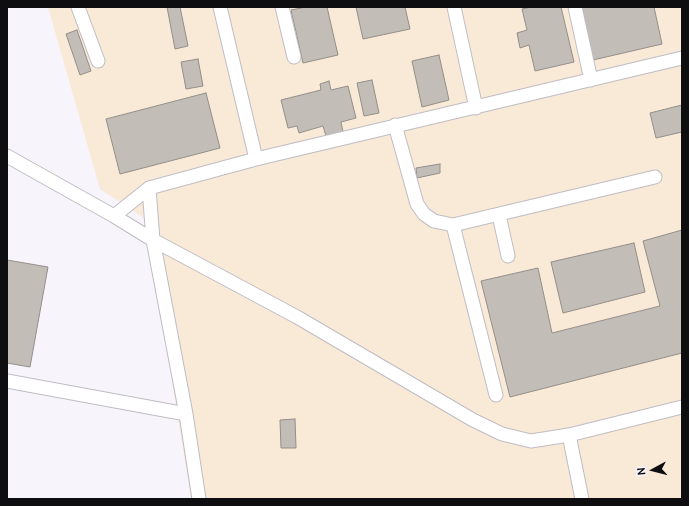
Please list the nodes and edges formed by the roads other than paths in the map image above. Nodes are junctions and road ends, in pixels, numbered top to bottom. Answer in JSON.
{"nodes":[{"id":1,"x":78,"y":7,"type":"edge"},
{"id":2,"x":220,"y":7,"type":"edge"},
{"id":3,"x":282,"y":7,"type":"edge"},
{"id":4,"x":454,"y":7,"type":"edge"},
{"id":5,"x":575,"y":7,"type":"edge"},
{"id":6,"x":294,"y":57,"type":"dead end"},
{"id":7,"x":682,"y":58,"type":"edge"},
{"id":8,"x":98,"y":61,"type":"dead end"},
{"id":9,"x":591,"y":80,"type":"junction"},
{"id":10,"x":476,"y":108,"type":"junction"},
{"id":11,"x":395,"y":125,"type":"junction"},
{"id":12,"x":7,"y":156,"type":"edge"},
{"id":13,"x":256,"y":159,"type":"junction"},
{"id":14,"x":656,"y":177,"type":"dead end"},
{"id":15,"x":148,"y":188,"type":"junction"},
{"id":16,"x":499,"y":215,"type":"junction"},
{"id":17,"x":114,"y":216,"type":"junction"},
{"id":18,"x":453,"y":226,"type":"junction"},
{"id":19,"x":153,"y":240,"type":"junction"},
{"id":20,"x":508,"y":256,"type":"dead end"},
{"id":21,"x":7,"y":381,"type":"edge"},
{"id":22,"x":496,"y":394,"type":"dead end"},
{"id":23,"x":682,"y":407,"type":"edge"},
{"id":24,"x":186,"y":414,"type":"junction"},
{"id":25,"x":568,"y":435,"type":"junction"},
{"id":26,"x":199,"y":499,"type":"edge"},
{"id":27,"x":582,"y":499,"type":"edge"}],
"edges":[{"from":1,"to":8,"type":"lane"},
{"from":2,"to":13,"type":"lane"},
{"from":3,"to":6,"type":"lane"},
{"from":4,"to":10,"type":"lane"},
{"from":5,"to":9,"type":"lane"},
{"from":7,"to":9,"type":"lane"},
{"from":9,"to":10,"type":"lane"},
{"from":10,"to":11,"type":"lane"},
{"from":11,"to":13,"type":"lane"},
{"from":11,"to":18,"type":"lane"},
{"from":12,"to":17,"type":"lane"},
{"from":13,"to":15,"type":"lane"},
{"from":14,"to":16,"type":"lane"},
{"from":15,"to":17,"type":"lane"},
{"from":15,"to":19,"type":"lane"},
{"from":16,"to":18,"type":"lane"},
{"from":16,"to":20,"type":"lane"},
{"from":17,"to":19,"type":"lane"},
{"from":18,"to":22,"type":"lane"},
{"from":19,"to":24,"type":"lane"},
{"from":19,"to":25,"type":"lane"},
{"from":21,"to":24,"type":"lane"},
{"from":23,"to":25,"type":"lane"},
{"from":24,"to":26,"type":"lane"},
{"from":25,"to":27,"type":"lane"}]}
